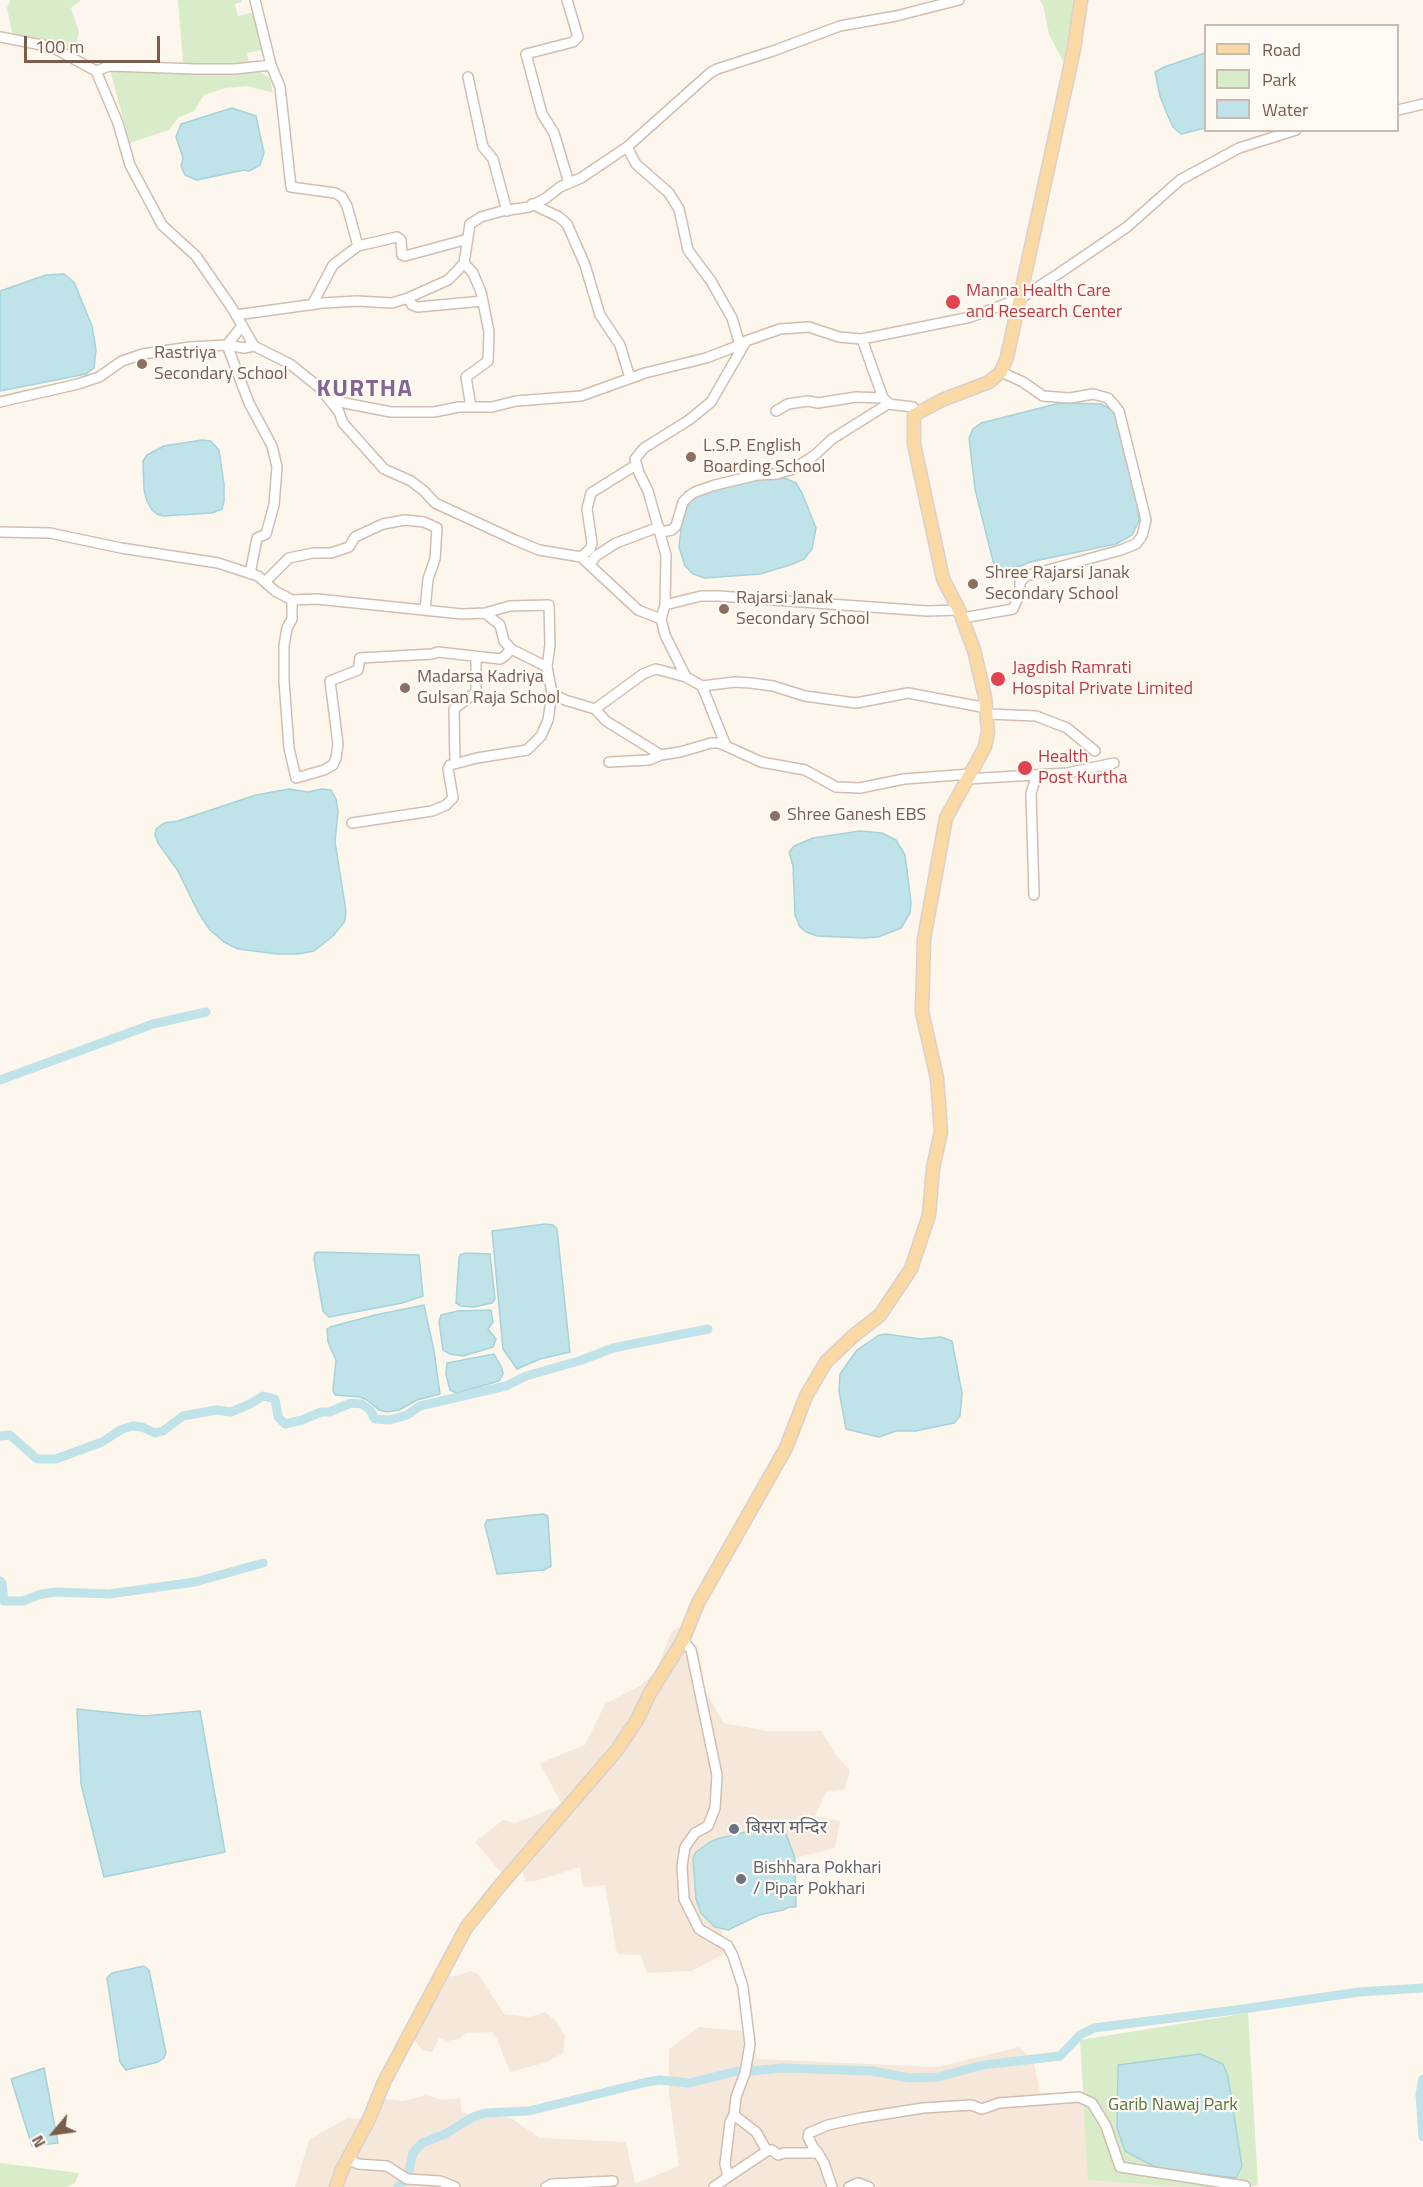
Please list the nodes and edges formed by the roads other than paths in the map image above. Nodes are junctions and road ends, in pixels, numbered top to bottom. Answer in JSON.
{"nodes":[{"id":1,"x":255,"y":0,"type":"edge"},
{"id":2,"x":567,"y":0,"type":"edge"},
{"id":3,"x":959,"y":0,"type":"edge"},
{"id":4,"x":1081,"y":0,"type":"edge"},
{"id":5,"x":0,"y":37,"type":"edge"},
{"id":6,"x":270,"y":65,"type":"junction"},
{"id":7,"x":96,"y":71,"type":"junction"},
{"id":8,"x":468,"y":77,"type":"dead end"},
{"id":9,"x":1423,"y":104,"type":"edge"},
{"id":10,"x":1399,"y":110,"type":"edge"},
{"id":11,"x":1290,"y":132,"type":"edge"},
{"id":12,"x":627,"y":147,"type":"junction"},
{"id":13,"x":569,"y":183,"type":"junction"},
{"id":14,"x":532,"y":204,"type":"junction"},
{"id":15,"x":507,"y":211,"type":"junction"},
{"id":16,"x":468,"y":239,"type":"junction"},
{"id":17,"x":358,"y":246,"type":"junction"},
{"id":18,"x":464,"y":263,"type":"junction"},
{"id":19,"x":408,"y":298,"type":"junction"},
{"id":20,"x":1021,"y":298,"type":"junction"},
{"id":21,"x":483,"y":301,"type":"junction"},
{"id":22,"x":312,"y":305,"type":"junction"},
{"id":23,"x":236,"y":315,"type":"junction"},
{"id":24,"x":242,"y":326,"type":"junction"},
{"id":25,"x":862,"y":339,"type":"junction"},
{"id":26,"x":743,"y":343,"type":"junction"},
{"id":27,"x":226,"y":345,"type":"junction"},
{"id":28,"x":254,"y":346,"type":"junction"},
{"id":29,"x":1001,"y":372,"type":"junction"},
{"id":30,"x":630,"y":378,"type":"junction"},
{"id":31,"x":329,"y":400,"type":"junction"},
{"id":32,"x":886,"y":401,"type":"junction"},
{"id":33,"x":0,"y":402,"type":"edge"},
{"id":34,"x":471,"y":407,"type":"junction"},
{"id":35,"x":776,"y":411,"type":"dead end"},
{"id":36,"x":914,"y":416,"type":"junction"},
{"id":37,"x":636,"y":465,"type":"junction"},
{"id":38,"x":660,"y":530,"type":"junction"},
{"id":39,"x":0,"y":532,"type":"edge"},
{"id":40,"x":581,"y":557,"type":"junction"},
{"id":41,"x":590,"y":564,"type":"junction"},
{"id":42,"x":250,"y":574,"type":"junction"},
{"id":43,"x":265,"y":582,"type":"junction"},
{"id":44,"x":292,"y":600,"type":"junction"},
{"id":45,"x":665,"y":605,"type":"junction"},
{"id":46,"x":425,"y":610,"type":"junction"},
{"id":47,"x":485,"y":612,"type":"junction"},
{"id":48,"x":961,"y":614,"type":"junction"},
{"id":49,"x":661,"y":619,"type":"junction"},
{"id":50,"x":511,"y":649,"type":"junction"},
{"id":51,"x":476,"y":657,"type":"junction"},
{"id":52,"x":547,"y":667,"type":"junction"},
{"id":53,"x":686,"y":677,"type":"junction"},
{"id":54,"x":702,"y":686,"type":"junction"},
{"id":55,"x":552,"y":693,"type":"junction"},
{"id":56,"x":595,"y":709,"type":"junction"},
{"id":57,"x":987,"y":711,"type":"junction"},
{"id":58,"x":726,"y":746,"type":"junction"},
{"id":59,"x":1095,"y":751,"type":"dead end"},
{"id":60,"x":661,"y":755,"type":"junction"},
{"id":61,"x":609,"y":762,"type":"dead end"},
{"id":62,"x":455,"y":763,"type":"junction"},
{"id":63,"x":1114,"y":763,"type":"dead end"},
{"id":64,"x":1037,"y":775,"type":"junction"},
{"id":65,"x":969,"y":777,"type":"junction"},
{"id":66,"x":352,"y":823,"type":"dead end"},
{"id":67,"x":1034,"y":895,"type":"dead end"},
{"id":68,"x":683,"y":1640,"type":"junction"},
{"id":69,"x":734,"y":2115,"type":"junction"},
{"id":70,"x":767,"y":2151,"type":"junction"},
{"id":71,"x":818,"y":2153,"type":"junction"},
{"id":72,"x":348,"y":2159,"type":"junction"},
{"id":73,"x":728,"y":2177,"type":"junction"},
{"id":74,"x":613,"y":2181,"type":"dead end"},
{"id":75,"x":1245,"y":2186,"type":"edge"},
{"id":76,"x":336,"y":2187,"type":"edge"},
{"id":77,"x":455,"y":2187,"type":"edge"},
{"id":78,"x":546,"y":2187,"type":"edge"},
{"id":79,"x":714,"y":2187,"type":"edge"},
{"id":80,"x":832,"y":2187,"type":"edge"},
{"id":81,"x":849,"y":2187,"type":"edge"},
{"id":82,"x":869,"y":2187,"type":"edge"}],
"edges":[{"from":1,"to":6,"type":"street"},
{"from":2,"to":13,"type":"street"},
{"from":3,"to":12,"type":"street"},
{"from":4,"to":20,"type":"main road"},
{"from":5,"to":7,"type":"street"},
{"from":6,"to":7,"type":"street"},
{"from":6,"to":17,"type":"street"},
{"from":7,"to":23,"type":"street"},
{"from":8,"to":15,"type":"street"},
{"from":9,"to":10,"type":"street"},
{"from":11,"to":20,"type":"street"},
{"from":12,"to":13,"type":"street"},
{"from":12,"to":26,"type":"street"},
{"from":13,"to":14,"type":"street"},
{"from":14,"to":15,"type":"street"},
{"from":14,"to":30,"type":"street"},
{"from":15,"to":16,"type":"street"},
{"from":16,"to":17,"type":"street"},
{"from":16,"to":18,"type":"street"},
{"from":17,"to":22,"type":"street"},
{"from":18,"to":19,"type":"street"},
{"from":18,"to":21,"type":"street"},
{"from":19,"to":21,"type":"street"},
{"from":19,"to":22,"type":"street"},
{"from":20,"to":25,"type":"street"},
{"from":20,"to":29,"type":"main road"},
{"from":21,"to":34,"type":"street"},
{"from":22,"to":23,"type":"street"},
{"from":23,"to":24,"type":"street"},
{"from":24,"to":27,"type":"street"},
{"from":24,"to":28,"type":"street"},
{"from":25,"to":26,"type":"street"},
{"from":25,"to":32,"type":"street"},
{"from":26,"to":30,"type":"street"},
{"from":26,"to":37,"type":"street"},
{"from":27,"to":28,"type":"street"},
{"from":27,"to":33,"type":"street"},
{"from":27,"to":42,"type":"street"},
{"from":28,"to":31,"type":"street"},
{"from":29,"to":36,"type":"main road"},
{"from":29,"to":48,"type":"street"},
{"from":30,"to":34,"type":"street"},
{"from":31,"to":34,"type":"street"},
{"from":31,"to":40,"type":"street"},
{"from":32,"to":35,"type":"street"},
{"from":32,"to":36,"type":"street"},
{"from":32,"to":38,"type":"street"},
{"from":36,"to":48,"type":"main road"},
{"from":37,"to":38,"type":"street"},
{"from":37,"to":40,"type":"street"},
{"from":38,"to":41,"type":"street"},
{"from":38,"to":45,"type":"street"},
{"from":39,"to":42,"type":"street"},
{"from":40,"to":41,"type":"street"},
{"from":41,"to":49,"type":"street"},
{"from":42,"to":43,"type":"street"},
{"from":43,"to":44,"type":"street"},
{"from":43,"to":46,"type":"street"},
{"from":44,"to":46,"type":"street"},
{"from":44,"to":51,"type":"street"},
{"from":45,"to":48,"type":"street"},
{"from":45,"to":49,"type":"street"},
{"from":46,"to":47,"type":"street"},
{"from":47,"to":50,"type":"street"},
{"from":47,"to":52,"type":"street"},
{"from":48,"to":57,"type":"main road"},
{"from":49,"to":53,"type":"street"},
{"from":50,"to":51,"type":"street"},
{"from":50,"to":52,"type":"street"},
{"from":51,"to":62,"type":"street"},
{"from":52,"to":55,"type":"street"},
{"from":53,"to":54,"type":"street"},
{"from":53,"to":56,"type":"street"},
{"from":54,"to":57,"type":"street"},
{"from":54,"to":58,"type":"street"},
{"from":55,"to":56,"type":"street"},
{"from":55,"to":62,"type":"street"},
{"from":56,"to":60,"type":"street"},
{"from":57,"to":59,"type":"street"},
{"from":57,"to":65,"type":"main road"},
{"from":58,"to":60,"type":"street"},
{"from":58,"to":65,"type":"street"},
{"from":60,"to":61,"type":"street"},
{"from":62,"to":66,"type":"street"},
{"from":63,"to":64,"type":"street"},
{"from":64,"to":65,"type":"street"},
{"from":64,"to":67,"type":"street"},
{"from":65,"to":68,"type":"main road"},
{"from":68,"to":69,"type":"street"},
{"from":68,"to":72,"type":"main road"},
{"from":69,"to":70,"type":"street"},
{"from":69,"to":73,"type":"street"},
{"from":70,"to":71,"type":"street"},
{"from":70,"to":73,"type":"street"},
{"from":71,"to":75,"type":"street"},
{"from":71,"to":80,"type":"street"},
{"from":72,"to":76,"type":"main road"},
{"from":72,"to":77,"type":"street"},
{"from":73,"to":79,"type":"street"},
{"from":74,"to":78,"type":"street"},
{"from":81,"to":82,"type":"street"}]}
